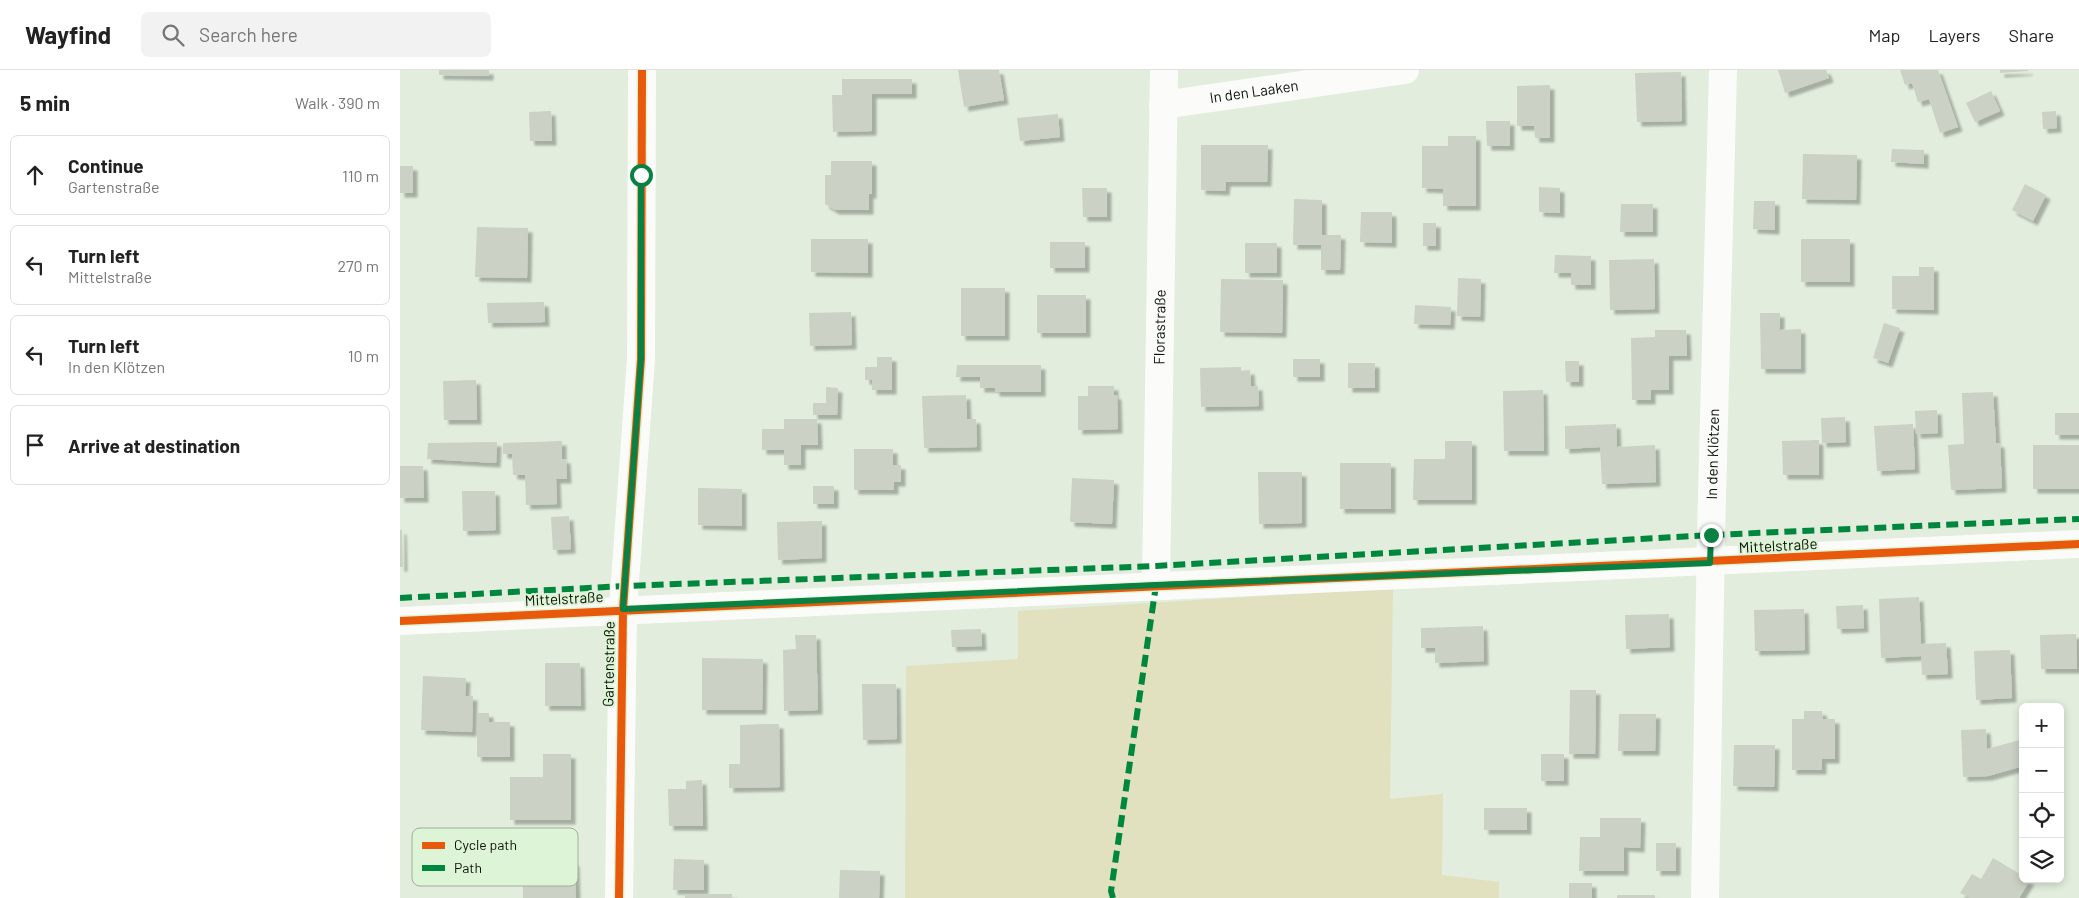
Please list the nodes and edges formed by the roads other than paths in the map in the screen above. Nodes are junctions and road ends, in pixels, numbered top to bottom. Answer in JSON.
{"nodes":[{"id":1,"x":642,"y":70,"type":"edge"},
{"id":2,"x":1164,"y":70,"type":"edge"},
{"id":3,"x":1405,"y":70,"type":"edge"},
{"id":4,"x":1723,"y":70,"type":"edge"},
{"id":5,"x":1163,"y":105,"type":"junction"},
{"id":6,"x":2079,"y":544,"type":"edge"},
{"id":7,"x":1710,"y":563,"type":"junction"},
{"id":8,"x":1156,"y":585,"type":"junction"},
{"id":9,"x":623,"y":609,"type":"junction"},
{"id":10,"x":400,"y":621,"type":"edge"},
{"id":11,"x":619,"y":898,"type":"edge"},
{"id":12,"x":1705,"y":898,"type":"edge"}],
"edges":[{"from":1,"to":9,"type":"street","name":"Gartenstraße"},
{"from":2,"to":5,"type":"street","name":"Florastraße"},
{"from":3,"to":5,"type":"street","name":"In den Laaken"},
{"from":4,"to":7,"type":"street","name":"In den Klötzen"},
{"from":5,"to":8,"type":"street","name":"Florastraße"},
{"from":6,"to":7,"type":"street","name":"Mittelstraße"},
{"from":7,"to":8,"type":"street","name":"Mittelstraße"},
{"from":7,"to":12,"type":"street","name":"In den Klötzen"},
{"from":8,"to":9,"type":"street","name":"Mittelstraße"},
{"from":9,"to":10,"type":"street","name":"Mittelstraße"},
{"from":9,"to":11,"type":"street","name":"Gartenstraße"}]}
